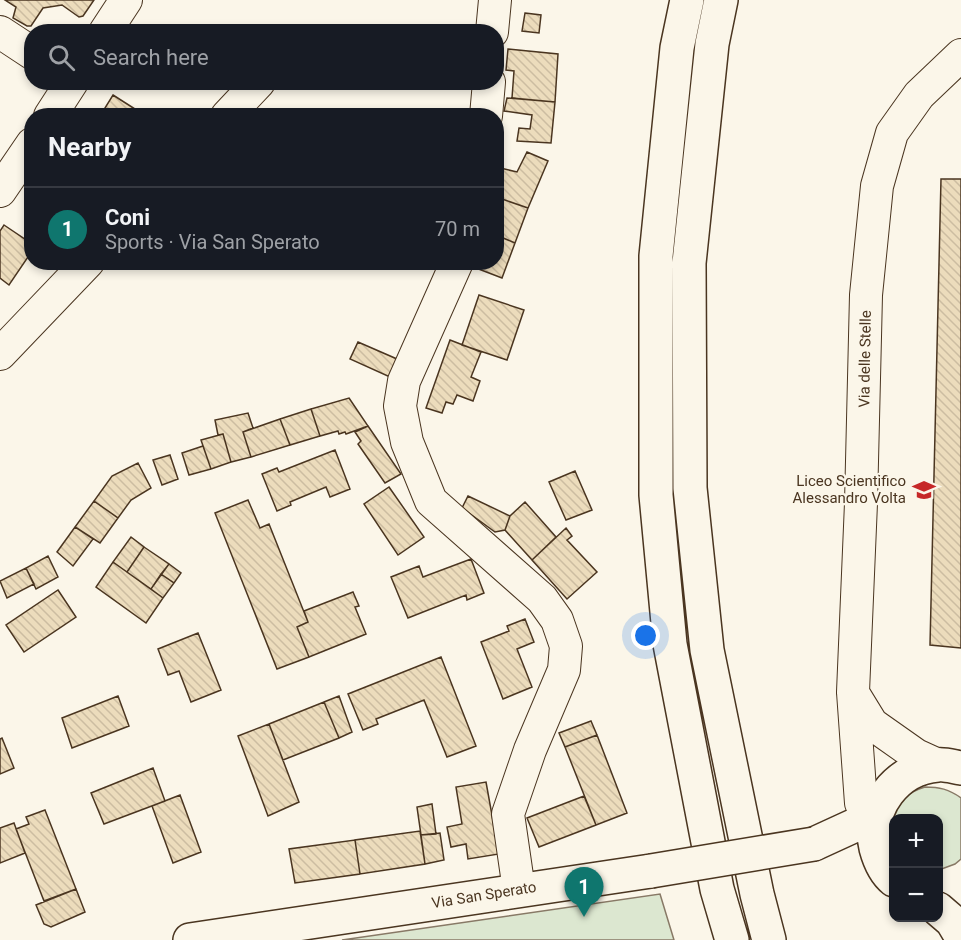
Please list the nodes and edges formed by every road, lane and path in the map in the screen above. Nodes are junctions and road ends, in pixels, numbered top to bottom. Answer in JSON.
{"nodes":[{"id":1,"x":126,"y":0,"type":"edge"},
{"id":2,"x":495,"y":0,"type":"edge"},
{"id":3,"x":687,"y":0,"type":"edge"},
{"id":4,"x":721,"y":0,"type":"edge"},
{"id":5,"x":110,"y":24,"type":"edge"},
{"id":6,"x":493,"y":24,"type":"edge"},
{"id":7,"x":0,"y":32,"type":"edge"},
{"id":8,"x":24,"y":48,"type":"edge"},
{"id":9,"x":961,"y":55,"type":"edge"},
{"id":10,"x":67,"y":90,"type":"edge"},
{"id":11,"x":252,"y":90,"type":"edge"},
{"id":12,"x":488,"y":90,"type":"edge"},
{"id":13,"x":55,"y":108,"type":"edge"},
{"id":14,"x":235,"y":108,"type":"edge"},
{"id":15,"x":487,"y":108,"type":"edge"},
{"id":16,"x":24,"y":156,"type":"edge"},
{"id":17,"x":0,"y":191,"type":"edge"},
{"id":18,"x":80,"y":270,"type":"edge"},
{"id":19,"x":453,"y":270,"type":"edge"},
{"id":20,"x":0,"y":354,"type":"edge"},
{"id":21,"x":853,"y":692,"type":"junction"},
{"id":22,"x":950,"y":766,"type":"edge"},
{"id":23,"x":875,"y":816,"type":"junction"},
{"id":24,"x":814,"y":844,"type":"junction"},
{"id":25,"x":886,"y":870,"type":"edge"},
{"id":26,"x":519,"y":890,"type":"junction"},
{"id":27,"x":961,"y":897,"type":"edge"},
{"id":28,"x":943,"y":900,"type":"edge"},
{"id":29,"x":943,"y":913,"type":"edge"},
{"id":30,"x":961,"y":936,"type":"edge"},
{"id":31,"x":190,"y":940,"type":"edge"},
{"id":32,"x":732,"y":940,"type":"edge"},
{"id":33,"x":770,"y":940,"type":"edge"}],
"edges":[{"from":1,"to":5,"type":"street"},
{"from":2,"to":6,"type":"street"},
{"from":3,"to":32,"type":"main road"},
{"from":4,"to":33,"type":"main road"},
{"from":7,"to":8,"type":"street"},
{"from":9,"to":21,"type":"street","name":"Via delle Stelle"},
{"from":10,"to":13,"type":"street"},
{"from":11,"to":14,"type":"street"},
{"from":12,"to":15,"type":"street"},
{"from":16,"to":17,"type":"street"},
{"from":18,"to":20,"type":"street"},
{"from":19,"to":26,"type":"street"},
{"from":21,"to":22,"type":"street"},
{"from":21,"to":23,"type":"street","name":"Via delle Stelle"},
{"from":22,"to":23,"type":"main road"},
{"from":23,"to":24,"type":"main road"},
{"from":23,"to":25,"type":"main road"},
{"from":24,"to":25,"type":"main road"},
{"from":24,"to":26,"type":"main road","name":"Via San Sperato","bridge":true},
{"from":26,"to":31,"type":"main road","name":"Via San Sperato"},
{"from":27,"to":28,"type":"main road"},
{"from":29,"to":30,"type":"main road"}]}
